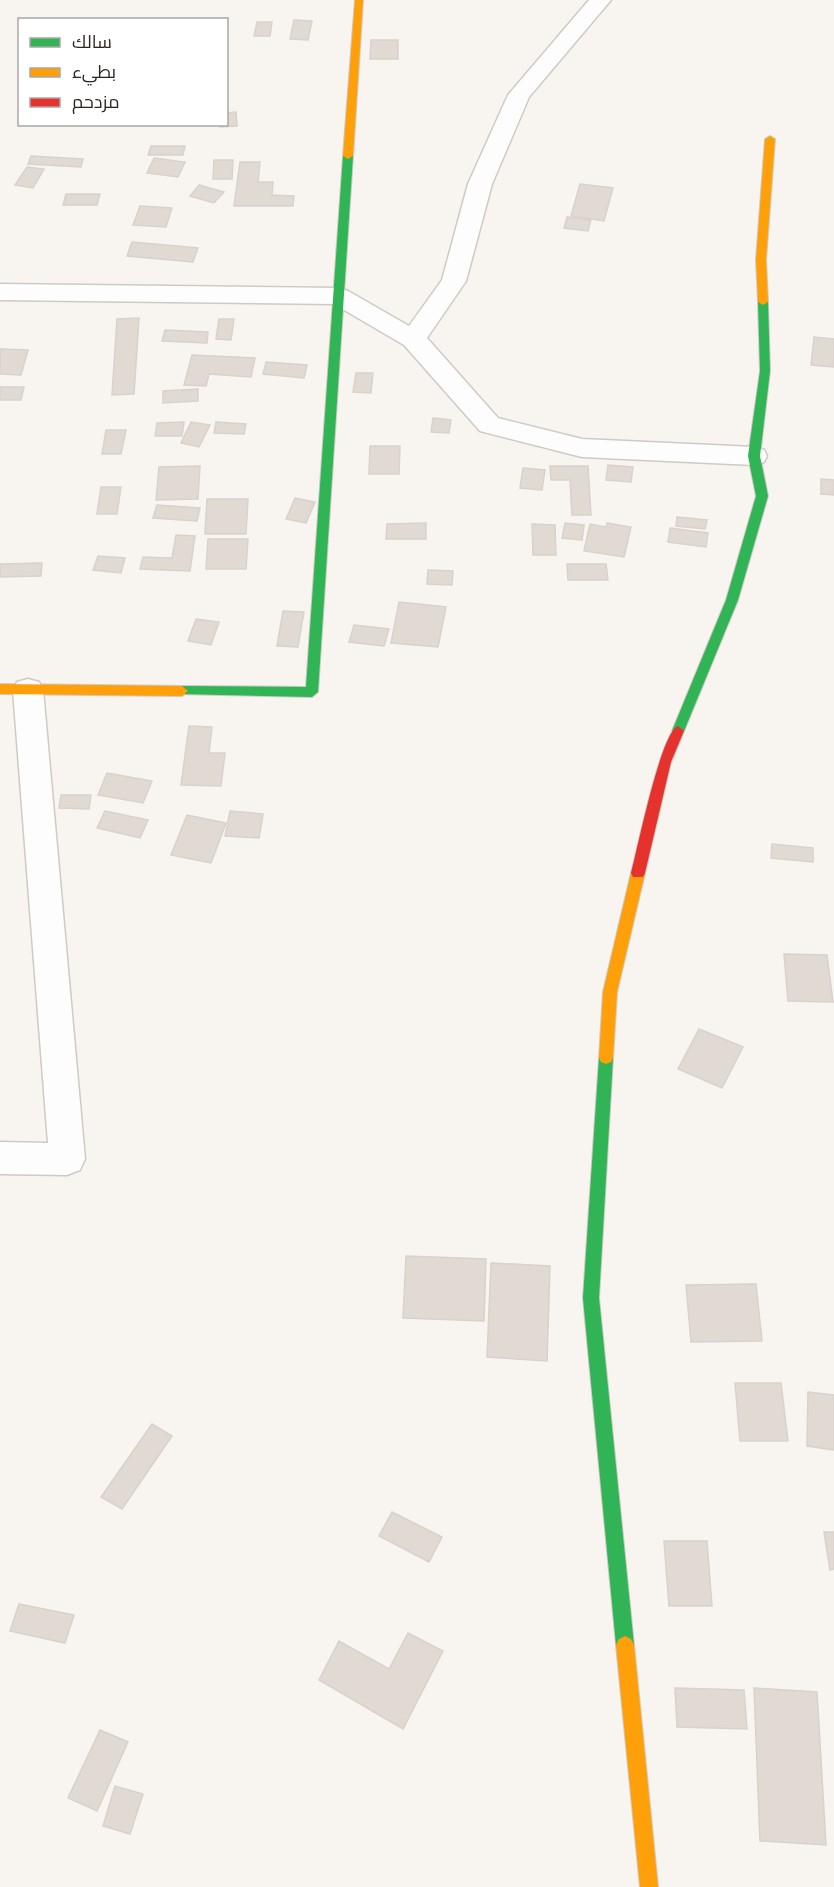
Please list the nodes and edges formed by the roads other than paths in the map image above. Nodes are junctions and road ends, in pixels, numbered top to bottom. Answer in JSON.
{"nodes":[{"id":1,"x":358,"y":0,"type":"edge"},
{"id":2,"x":600,"y":0,"type":"edge"},
{"id":3,"x":770,"y":139,"type":"dead end"},
{"id":4,"x":0,"y":292,"type":"edge"},
{"id":5,"x":339,"y":296,"type":"junction"},
{"id":6,"x":413,"y":339,"type":"junction"},
{"id":7,"x":754,"y":456,"type":"junction"},
{"id":8,"x":14,"y":689,"type":"edge"},
{"id":9,"x":0,"y":1158,"type":"edge"},
{"id":10,"x":649,"y":1887,"type":"edge"}],
"edges":[{"from":1,"to":5,"type":"street"},
{"from":2,"to":6,"type":"street"},
{"from":3,"to":7,"type":"street"},
{"from":4,"to":5,"type":"street"},
{"from":5,"to":6,"type":"street"},
{"from":5,"to":8,"type":"street"},
{"from":6,"to":7,"type":"street"},
{"from":7,"to":10,"type":"street"},
{"from":8,"to":9,"type":"street"}]}
